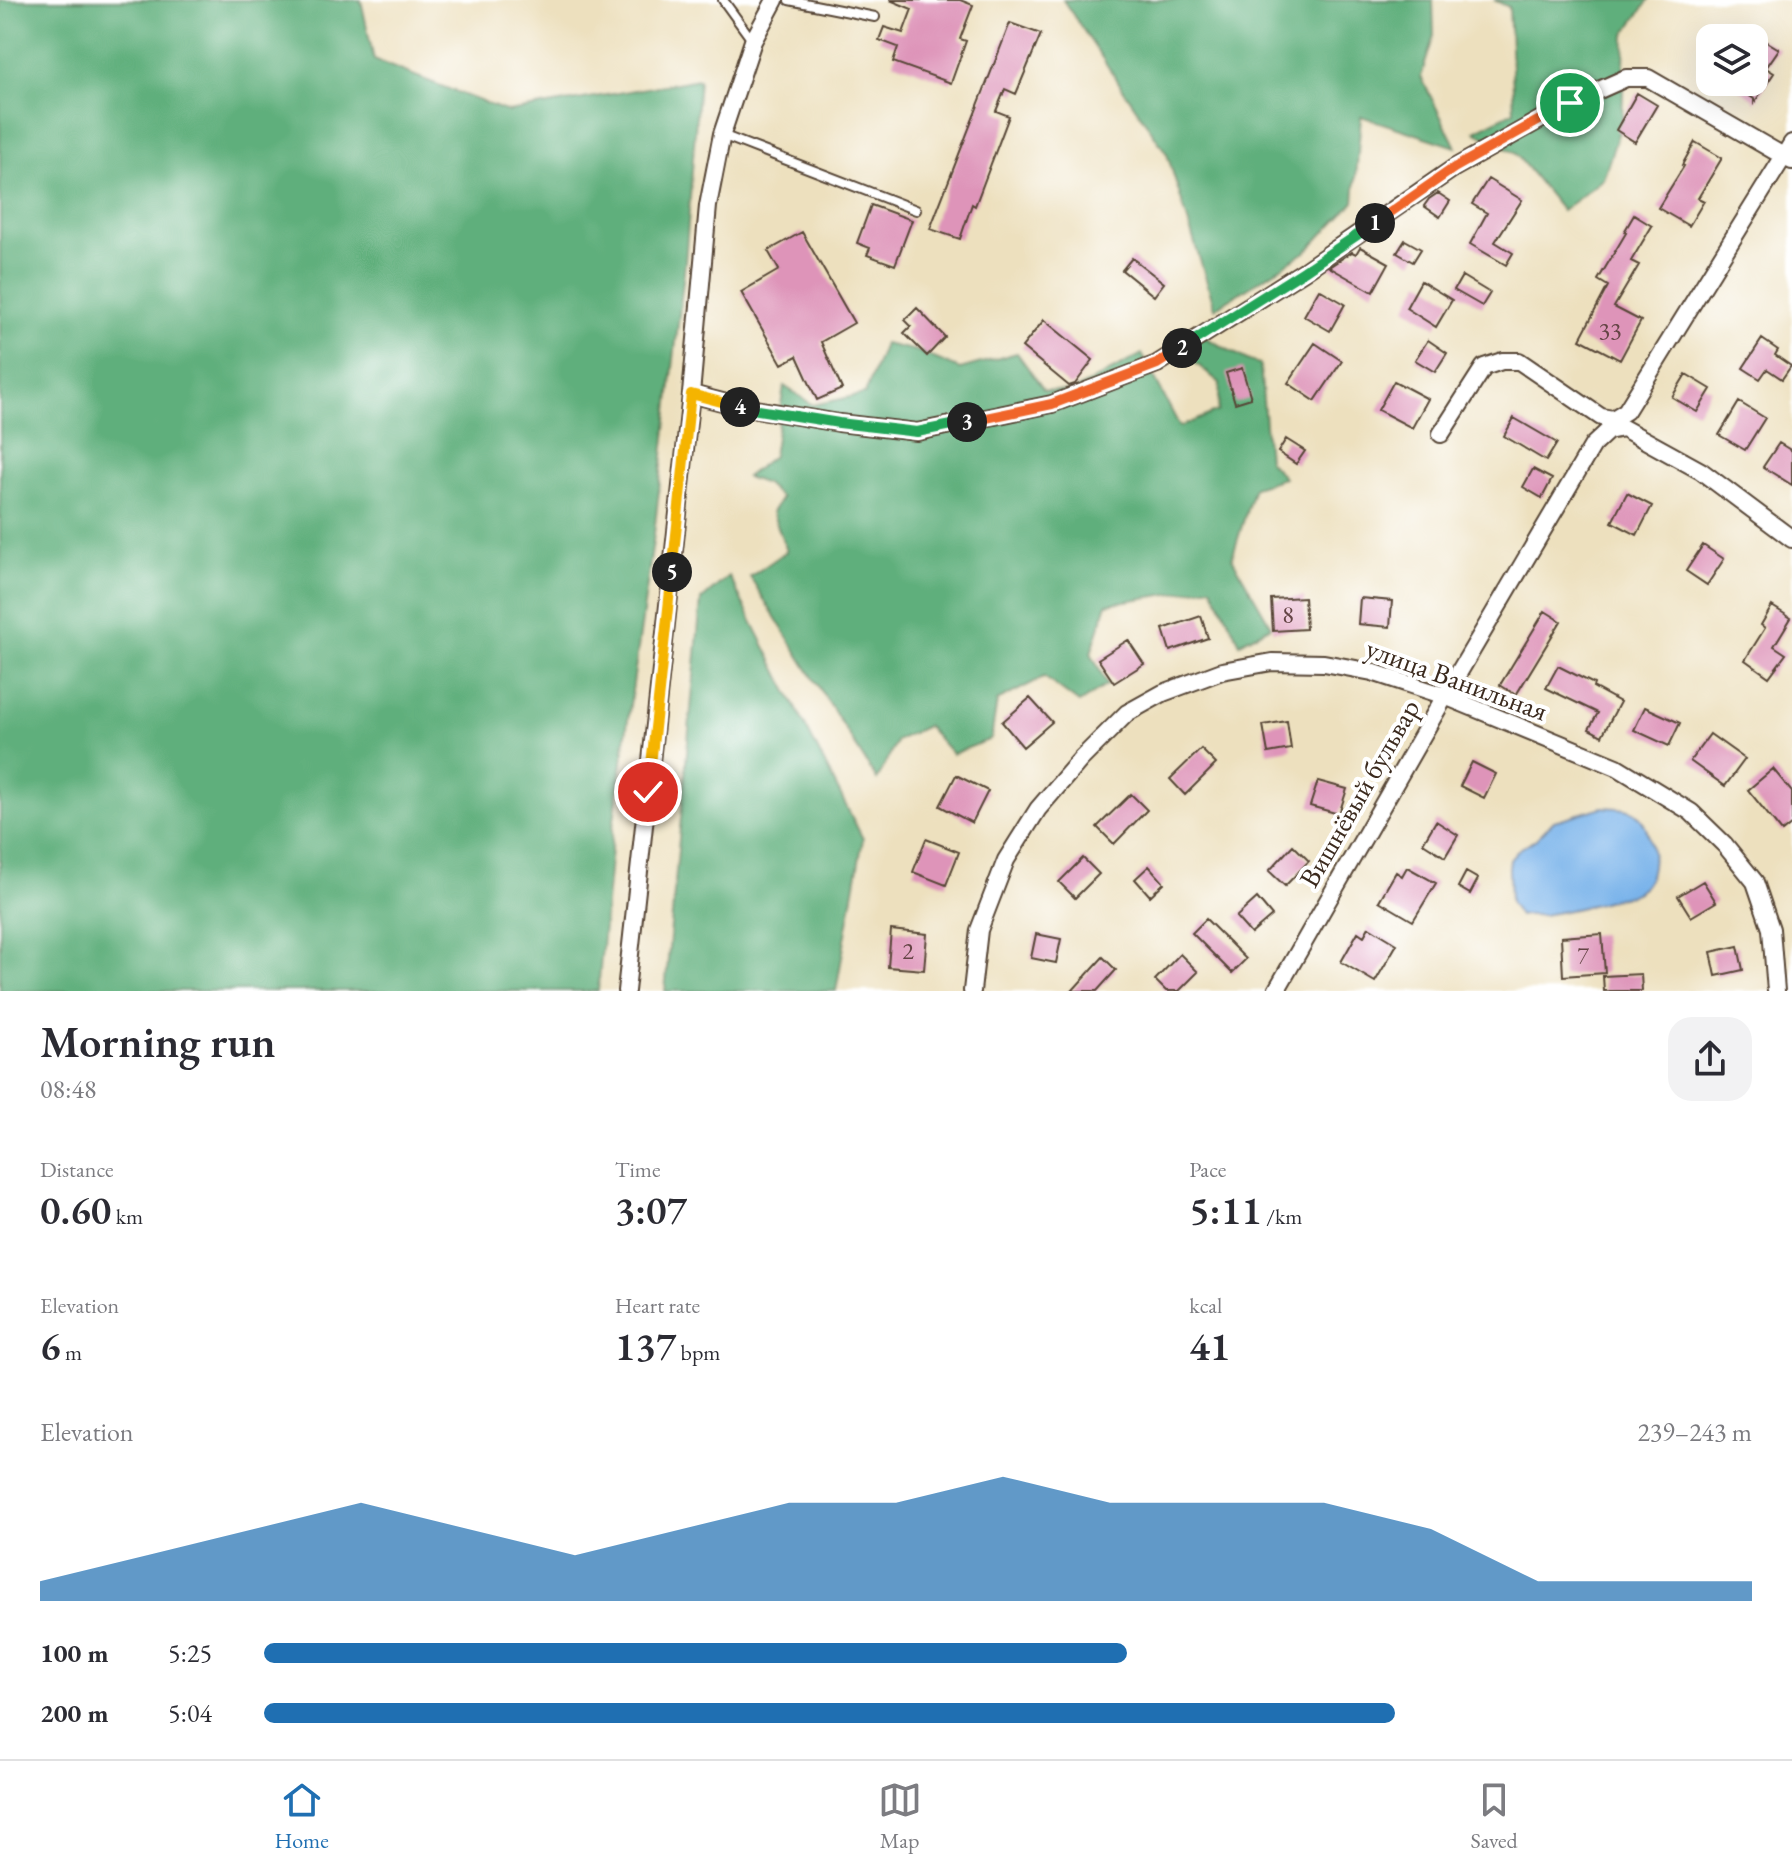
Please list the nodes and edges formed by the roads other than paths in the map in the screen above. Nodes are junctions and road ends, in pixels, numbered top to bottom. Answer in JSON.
{"nodes":[{"id":1,"x":723,"y":0,"type":"edge"},
{"id":2,"x":775,"y":0,"type":"edge"},
{"id":3,"x":789,"y":0,"type":"edge"},
{"id":4,"x":875,"y":17,"type":"dead end"},
{"id":5,"x":753,"y":41,"type":"junction"},
{"id":6,"x":722,"y":134,"type":"junction"},
{"id":7,"x":1789,"y":153,"type":"edge"},
{"id":8,"x":916,"y":210,"type":"dead end"},
{"id":9,"x":691,"y":394,"type":"junction"},
{"id":10,"x":1441,"y":434,"type":"dead end"},
{"id":11,"x":1792,"y":539,"type":"edge"},
{"id":12,"x":1445,"y":696,"type":"junction"},
{"id":13,"x":626,"y":991,"type":"edge"},
{"id":14,"x":972,"y":991,"type":"edge"},
{"id":15,"x":1276,"y":991,"type":"edge"},
{"id":16,"x":1776,"y":991,"type":"edge"}],
"edges":[{"from":1,"to":5,"type":"lane"},
{"from":2,"to":5,"type":"street"},
{"from":3,"to":4,"type":"lane"},
{"from":5,"to":6,"type":"street"},
{"from":6,"to":8,"type":"lane"},
{"from":6,"to":9,"type":"street"},
{"from":7,"to":9,"type":"street"},
{"from":7,"to":10,"type":"street"},
{"from":9,"to":13,"type":"street"},
{"from":11,"to":12,"type":"street","name":"Вишнёвый бульвар"},
{"from":12,"to":14,"type":"street","name":"улица Ванильная"},
{"from":12,"to":15,"type":"street","name":"Вишнёвый бульвар"},
{"from":12,"to":16,"type":"street","name":"улица Ванильная"}]}
